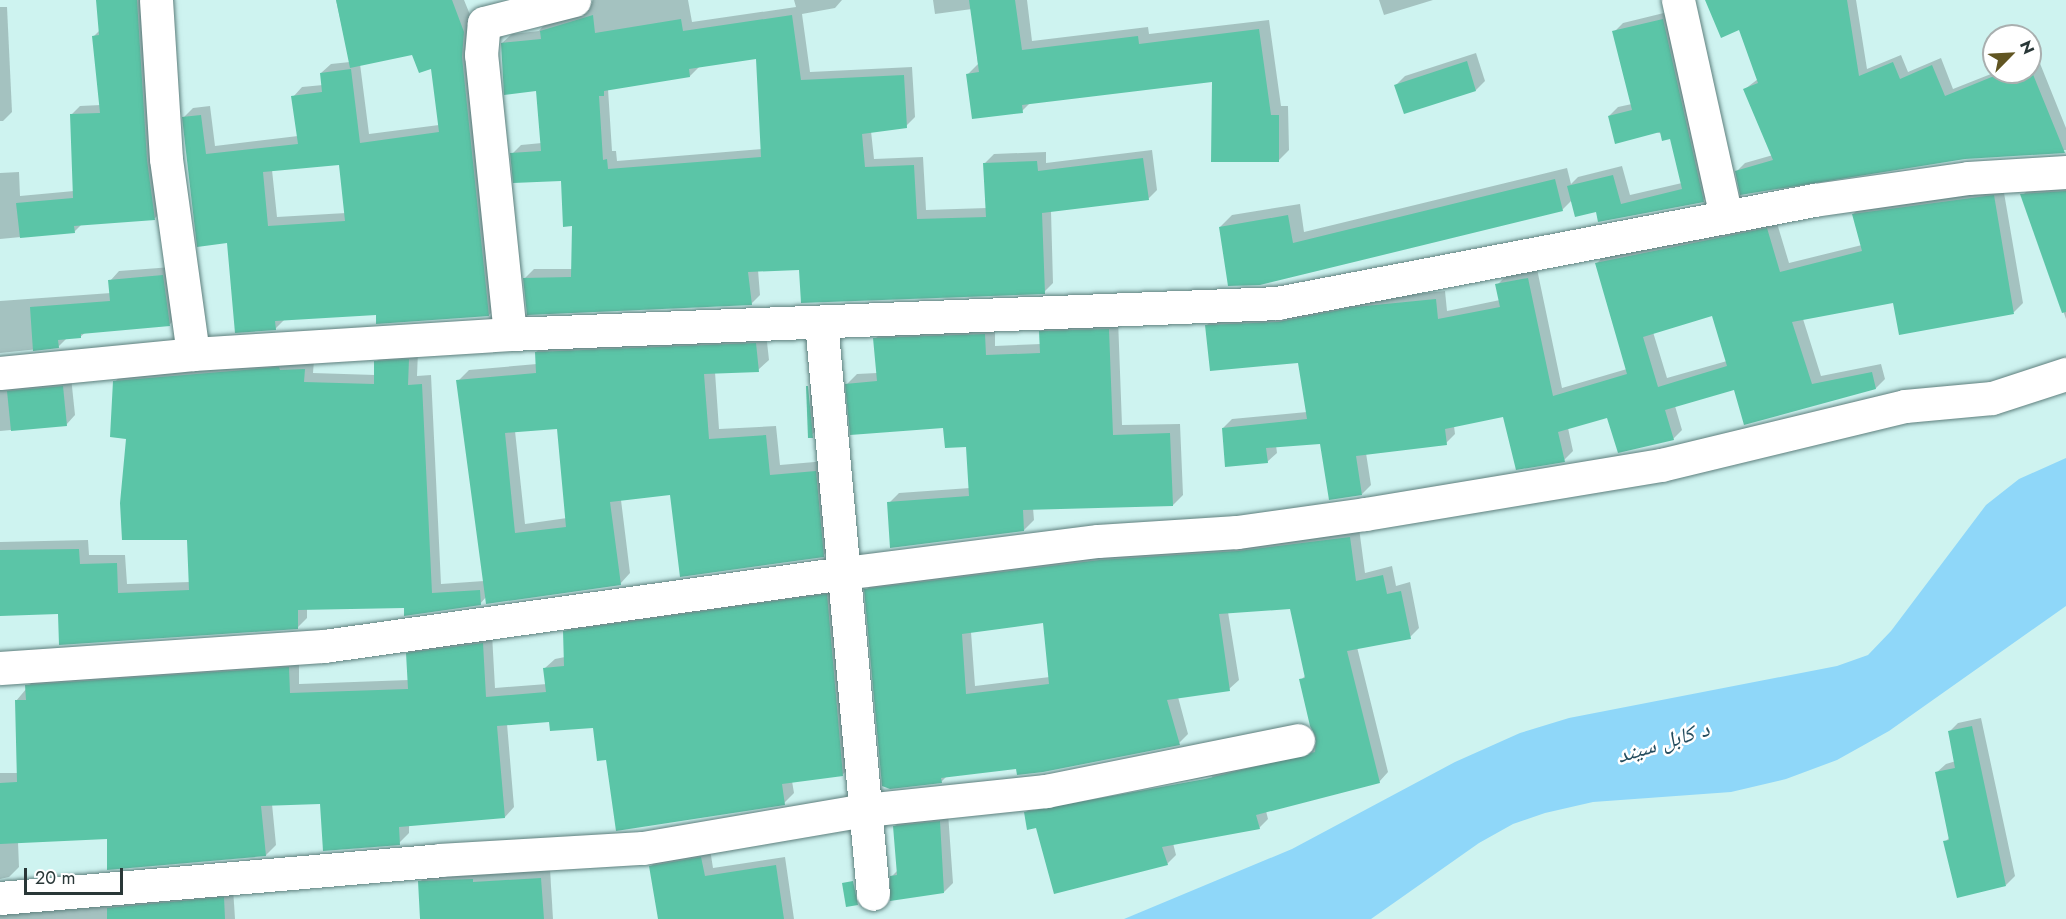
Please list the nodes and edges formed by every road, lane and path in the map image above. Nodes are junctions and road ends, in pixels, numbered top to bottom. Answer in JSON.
{"nodes":[{"id":1,"x":156,"y":0,"type":"edge"},
{"id":2,"x":574,"y":0,"type":"edge"},
{"id":3,"x":1678,"y":0,"type":"edge"},
{"id":4,"x":2066,"y":172,"type":"edge"},
{"id":5,"x":1726,"y":217,"type":"junction"},
{"id":6,"x":821,"y":321,"type":"junction"},
{"id":7,"x":510,"y":334,"type":"junction"},
{"id":8,"x":193,"y":354,"type":"junction"},
{"id":9,"x":0,"y":373,"type":"edge"},
{"id":10,"x":2066,"y":374,"type":"edge"},
{"id":11,"x":844,"y":573,"type":"junction"},
{"id":12,"x":0,"y":668,"type":"edge"},
{"id":13,"x":1298,"y":740,"type":"dead end"},
{"id":14,"x":865,"y":810,"type":"junction"},
{"id":15,"x":873,"y":894,"type":"dead end"},
{"id":16,"x":0,"y":898,"type":"edge"}],
"edges":[{"from":1,"to":8,"type":"street"},
{"from":2,"to":7,"type":"street"},
{"from":3,"to":5,"type":"street"},
{"from":4,"to":5,"type":"street"},
{"from":5,"to":6,"type":"street"},
{"from":6,"to":7,"type":"street"},
{"from":6,"to":11,"type":"street"},
{"from":7,"to":8,"type":"street"},
{"from":8,"to":9,"type":"street"},
{"from":10,"to":11,"type":"street"},
{"from":11,"to":12,"type":"street"},
{"from":11,"to":14,"type":"street"},
{"from":13,"to":14,"type":"street"},
{"from":14,"to":15,"type":"street"},
{"from":14,"to":16,"type":"street"}]}
